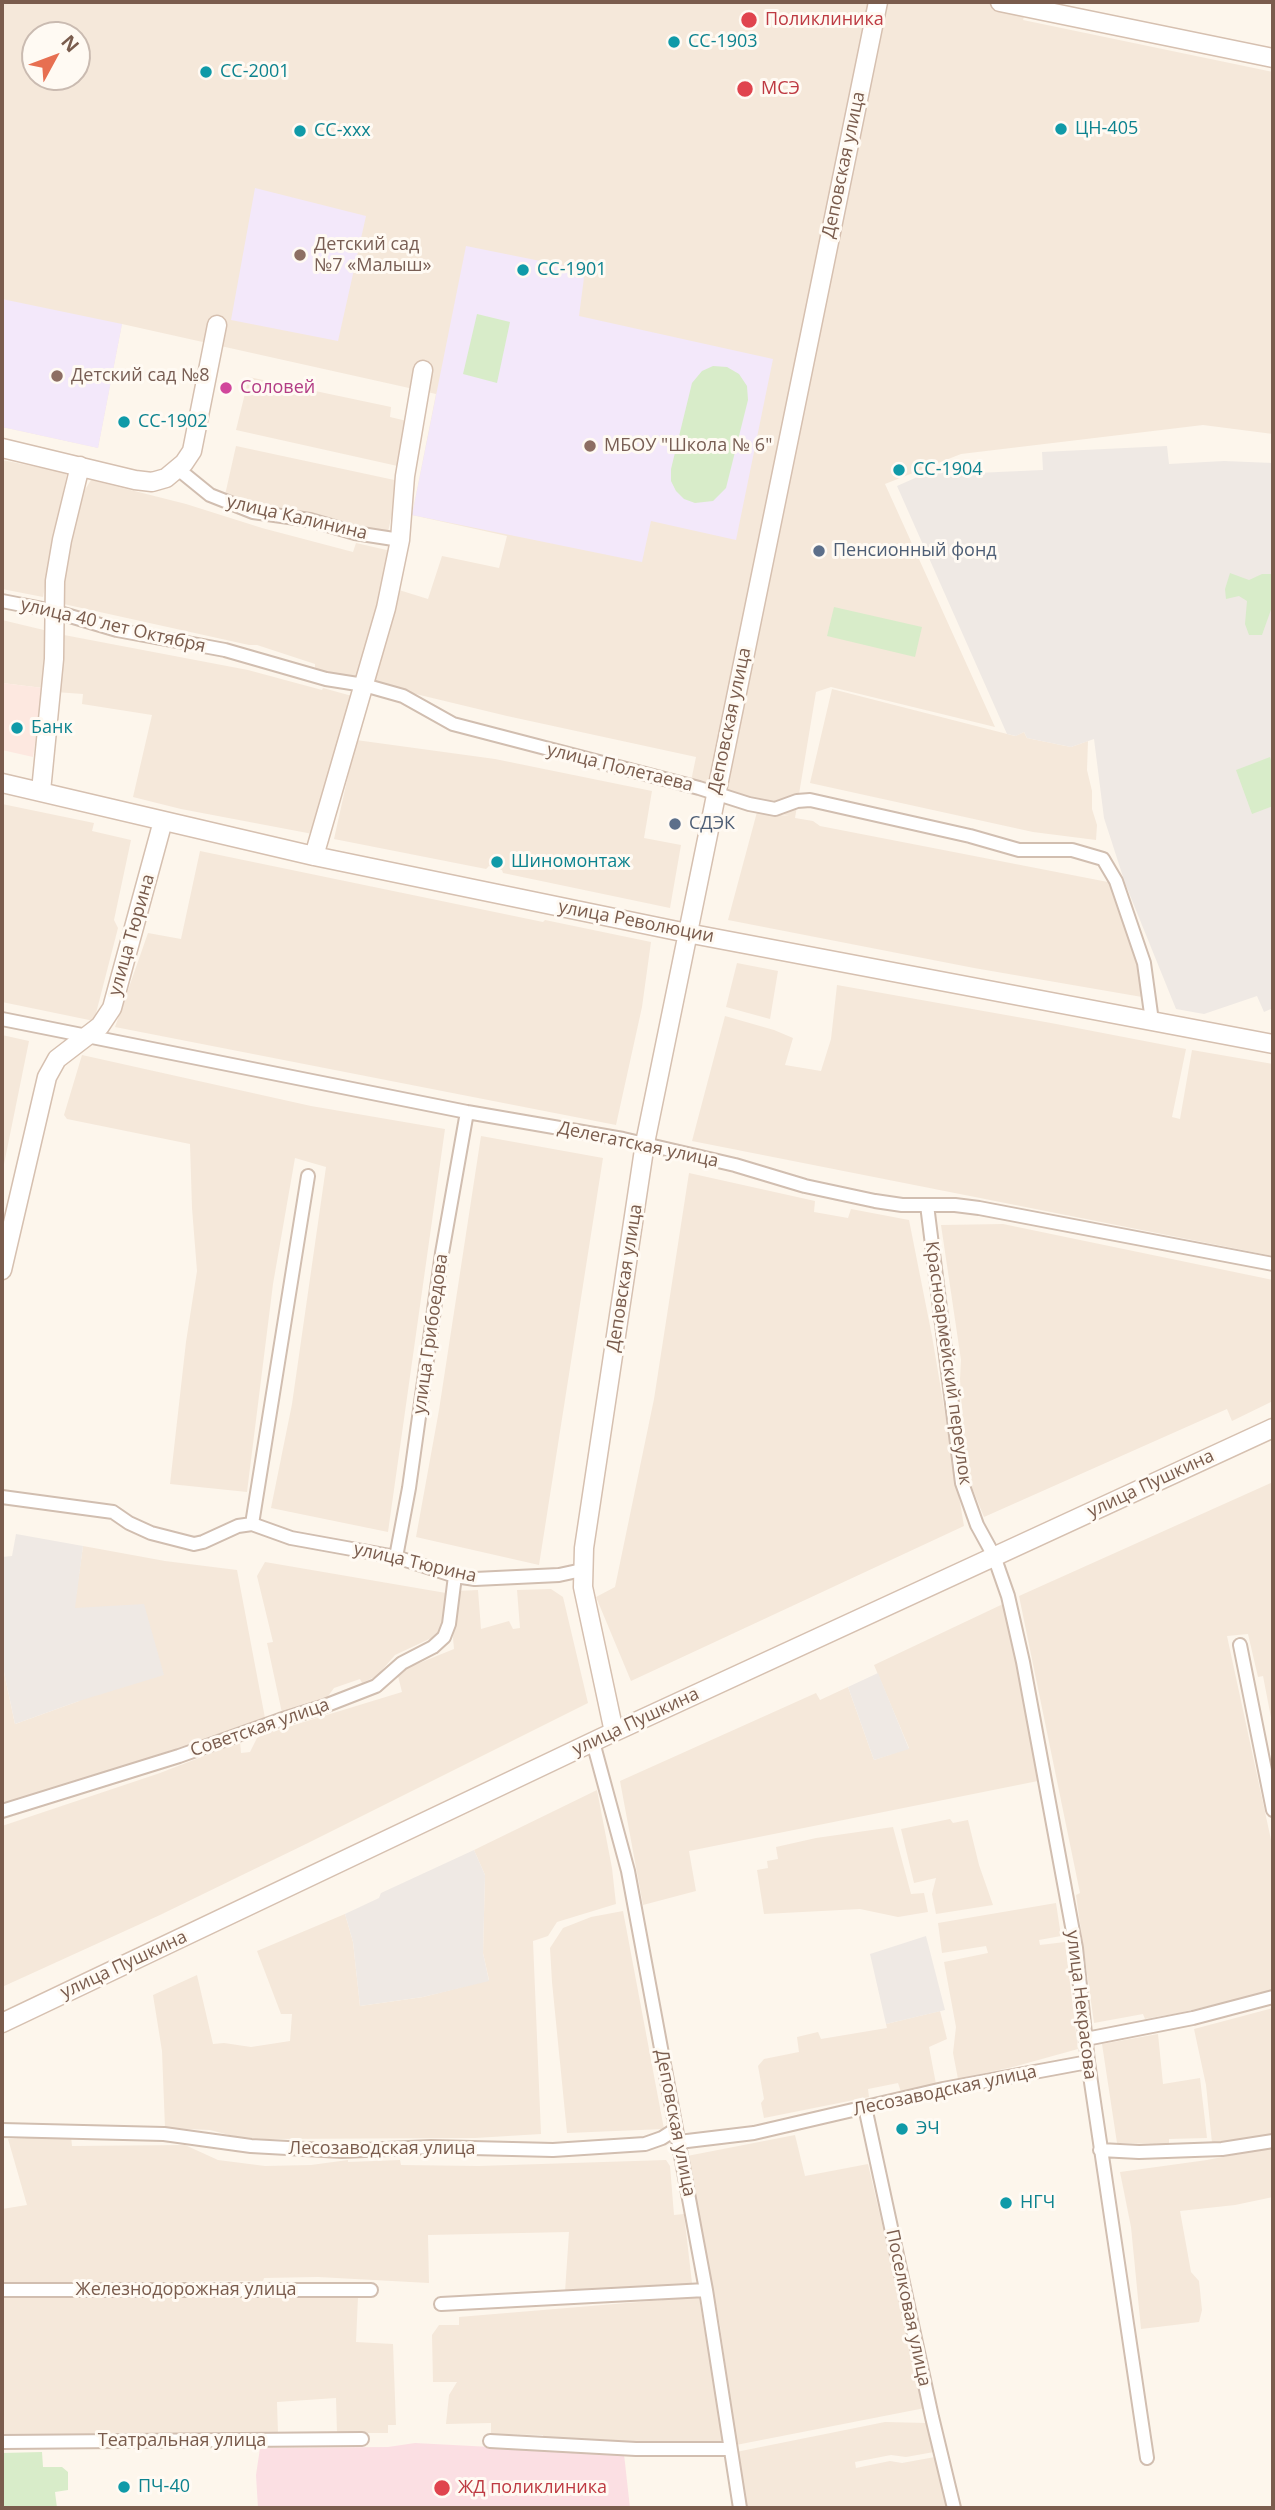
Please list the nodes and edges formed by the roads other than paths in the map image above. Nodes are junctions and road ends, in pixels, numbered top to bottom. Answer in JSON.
{"nodes":[{"id":1,"x":878,"y":2,"type":"edge"},
{"id":2,"x":1000,"y":2,"type":"edge"},
{"id":3,"x":1041,"y":6,"type":"edge"},
{"id":4,"x":1273,"y":58,"type":"edge"},
{"id":5,"x":217,"y":325,"type":"dead end"},
{"id":6,"x":423,"y":370,"type":"dead end"},
{"id":7,"x":2,"y":447,"type":"edge"},
{"id":8,"x":80,"y":466,"type":"junction"},
{"id":9,"x":178,"y":469,"type":"junction"},
{"id":10,"x":400,"y":540,"type":"junction"},
{"id":11,"x":2,"y":601,"type":"edge"},
{"id":12,"x":53,"y":611,"type":"junction"},
{"id":13,"x":225,"y":650,"type":"joint"},
{"id":14,"x":364,"y":685,"type":"junction"},
{"id":15,"x":2,"y":783,"type":"edge"},
{"id":16,"x":41,"y":791,"type":"junction"},
{"id":17,"x":716,"y":793,"type":"junction"},
{"id":18,"x":163,"y":821,"type":"junction"},
{"id":19,"x":314,"y":856,"type":"junction"},
{"id":20,"x":687,"y":933,"type":"junction"},
{"id":21,"x":2,"y":1019,"type":"edge"},
{"id":22,"x":1152,"y":1021,"type":"junction"},
{"id":23,"x":86,"y":1037,"type":"junction"},
{"id":24,"x":1273,"y":1044,"type":"edge"},
{"id":25,"x":467,"y":1112,"type":"junction"},
{"id":26,"x":645,"y":1143,"type":"junction"},
{"id":27,"x":308,"y":1176,"type":"dead end"},
{"id":28,"x":927,"y":1205,"type":"junction"},
{"id":29,"x":1273,"y":1264,"type":"edge"},
{"id":30,"x":2,"y":1270,"type":"edge"},
{"id":31,"x":1273,"y":1428,"type":"edge"},
{"id":32,"x":2,"y":1497,"type":"edge"},
{"id":33,"x":252,"y":1524,"type":"junction"},
{"id":34,"x":994,"y":1556,"type":"junction"},
{"id":35,"x":396,"y":1558,"type":"junction"},
{"id":36,"x":582,"y":1570,"type":"junction"},
{"id":37,"x":454,"y":1576,"type":"junction"},
{"id":38,"x":1240,"y":1645,"type":"dead end"},
{"id":39,"x":614,"y":1732,"type":"junction"},
{"id":40,"x":593,"y":1742,"type":"junction"},
{"id":41,"x":1273,"y":1810,"type":"edge"},
{"id":42,"x":2,"y":1811,"type":"edge"},
{"id":43,"x":1273,"y":1997,"type":"edge"},
{"id":44,"x":2,"y":2023,"type":"edge"},
{"id":45,"x":1086,"y":2039,"type":"junction"},
{"id":46,"x":1088,"y":2062,"type":"junction"},
{"id":47,"x":865,"y":2107,"type":"junction"},
{"id":48,"x":2,"y":2130,"type":"edge"},
{"id":49,"x":677,"y":2136,"type":"junction"},
{"id":50,"x":1273,"y":2141,"type":"edge"},
{"id":51,"x":1101,"y":2150,"type":"junction"},
{"id":52,"x":2,"y":2290,"type":"edge"},
{"id":53,"x":371,"y":2290,"type":"dead end"},
{"id":54,"x":706,"y":2290,"type":"junction"},
{"id":55,"x":440,"y":2304,"type":"dead end"},
{"id":56,"x":362,"y":2439,"type":"dead end"},
{"id":57,"x":489,"y":2441,"type":"dead end"},
{"id":58,"x":2,"y":2442,"type":"edge"},
{"id":59,"x":729,"y":2449,"type":"junction"},
{"id":60,"x":1147,"y":2458,"type":"dead end"},
{"id":61,"x":740,"y":2508,"type":"edge"},
{"id":62,"x":954,"y":2508,"type":"edge"}],
"edges":[{"from":1,"to":17,"type":"street","name":"Деповская улица"},
{"from":2,"to":3,"type":"street"},
{"from":3,"to":4,"type":"street"},
{"from":5,"to":9,"type":"street"},
{"from":6,"to":10,"type":"street"},
{"from":7,"to":8,"type":"street"},
{"from":8,"to":9,"type":"street"},
{"from":8,"to":12,"type":"street"},
{"from":9,"to":10,"type":"street","name":"улица Калинина"},
{"from":10,"to":14,"type":"street"},
{"from":11,"to":12,"type":"street","name":"улица 40 лет Октября"},
{"from":12,"to":13,"type":"street","name":"улица 40 лет Октября"},
{"from":12,"to":16,"type":"street"},
{"from":13,"to":14,"type":"street","name":"улица Полетаева"},
{"from":14,"to":17,"type":"street","name":"улица Полетаева"},
{"from":14,"to":19,"type":"street"},
{"from":15,"to":16,"type":"street","name":"улица Революции"},
{"from":16,"to":18,"type":"street","name":"улица Революции"},
{"from":17,"to":20,"type":"street","name":"Деповская улица"},
{"from":17,"to":22,"type":"street","name":"улица Полетаева"},
{"from":18,"to":19,"type":"street","name":"улица Революции"},
{"from":18,"to":23,"type":"street","name":"улица Тюрина"},
{"from":19,"to":20,"type":"street","name":"улица Революции"},
{"from":20,"to":22,"type":"street","name":"улица Революции"},
{"from":20,"to":26,"type":"street","name":"Деповская улица"},
{"from":21,"to":23,"type":"street","name":"Делегатская улица"},
{"from":22,"to":24,"type":"street","name":"улица Революции"},
{"from":23,"to":25,"type":"street","name":"Делегатская улица"},
{"from":23,"to":30,"type":"street","name":"улица Тюрина"},
{"from":25,"to":26,"type":"street","name":"Делегатская улица"},
{"from":25,"to":35,"type":"street","name":"улица Грибоедова"},
{"from":26,"to":28,"type":"street","name":"Делегатская улица"},
{"from":26,"to":36,"type":"street","name":"Деповская улица"},
{"from":27,"to":33,"type":"street"},
{"from":28,"to":29,"type":"street","name":"Делегатская улица"},
{"from":28,"to":34,"type":"street","name":"Красноармейский переулок"},
{"from":31,"to":34,"type":"street","name":"улица Пушкина"},
{"from":32,"to":33,"type":"street"},
{"from":33,"to":35,"type":"street","name":"улица Тюрина"},
{"from":34,"to":39,"type":"street","name":"улица Пушкина"},
{"from":34,"to":45,"type":"street","name":"улица Некрасова"},
{"from":35,"to":37,"type":"street","name":"улица Тюрина"},
{"from":36,"to":37,"type":"street","name":"улица Тюрина"},
{"from":36,"to":39,"type":"street","name":"Деповская улица"},
{"from":37,"to":42,"type":"street","name":"Советская улица"},
{"from":38,"to":41,"type":"street"},
{"from":39,"to":40,"type":"street","name":"улица Пушкина"},
{"from":40,"to":44,"type":"street","name":"улица Пушкина"},
{"from":40,"to":49,"type":"street","name":"Деповская улица"},
{"from":43,"to":45,"type":"street"},
{"from":45,"to":46,"type":"street","name":"улица Некрасова"},
{"from":46,"to":47,"type":"street","name":"Лесозаводская улица"},
{"from":46,"to":51,"type":"street","name":"улица Некрасова"},
{"from":47,"to":49,"type":"street","name":"Лесозаводская улица"},
{"from":47,"to":62,"type":"street","name":"Поселковая улица"},
{"from":48,"to":49,"type":"street","name":"Лесозаводская улица"},
{"from":49,"to":54,"type":"street","name":"Деповская улица"},
{"from":50,"to":51,"type":"street"},
{"from":51,"to":60,"type":"street","name":"улица Некрасова"},
{"from":52,"to":53,"type":"street","name":"Железнодорожная улица"},
{"from":54,"to":55,"type":"street"},
{"from":54,"to":59,"type":"street","name":"Деповская улица"},
{"from":56,"to":58,"type":"street","name":"Театральная улица"},
{"from":57,"to":59,"type":"street"},
{"from":59,"to":61,"type":"street","name":"Деповская улица"}]}
